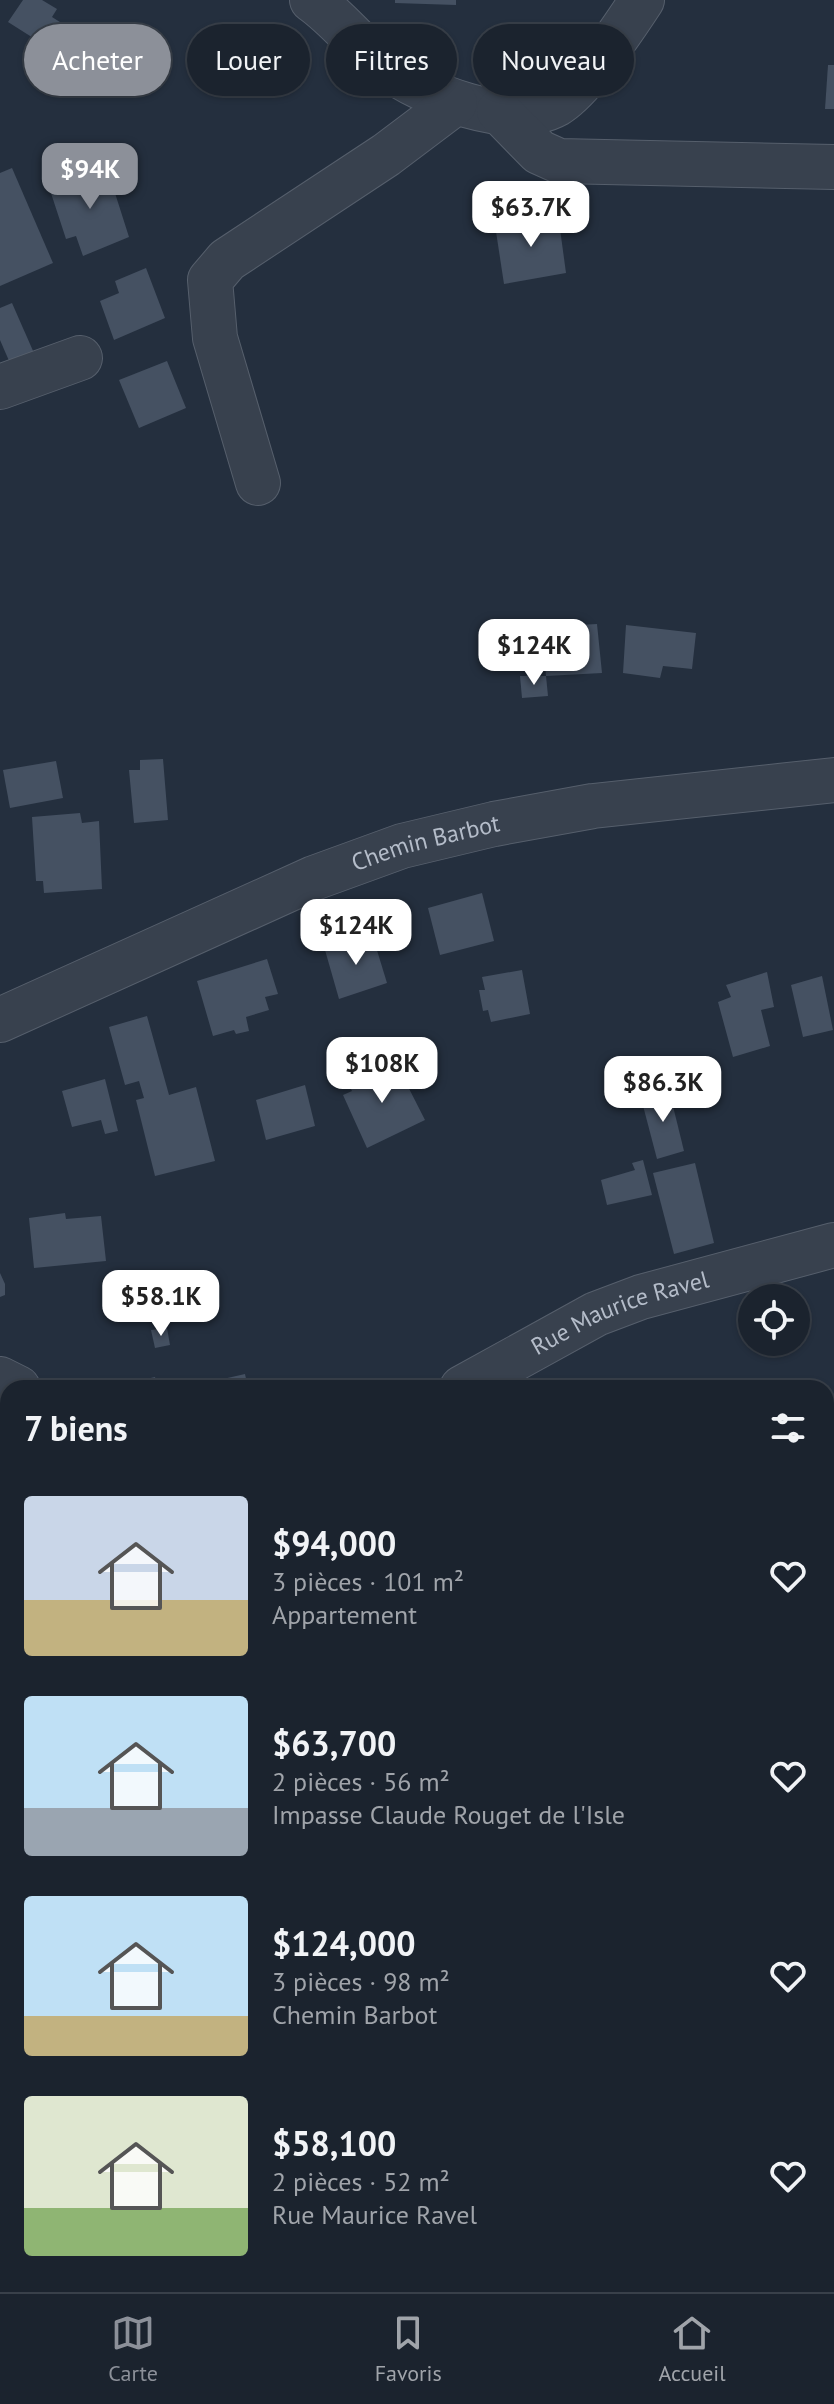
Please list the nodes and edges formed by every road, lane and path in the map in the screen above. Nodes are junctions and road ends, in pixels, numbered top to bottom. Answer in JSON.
{"nodes":[{"id":1,"x":312,"y":0,"type":"edge"},
{"id":2,"x":642,"y":0,"type":"edge"},
{"id":3,"x":455,"y":103,"type":"junction"},
{"id":4,"x":499,"y":111,"type":"junction"},
{"id":5,"x":834,"y":167,"type":"edge"},
{"id":6,"x":80,"y":358,"type":"dead end"},
{"id":7,"x":0,"y":387,"type":"edge"},
{"id":8,"x":258,"y":483,"type":"dead end"},
{"id":9,"x":834,"y":780,"type":"edge"},
{"id":10,"x":0,"y":1020,"type":"edge"},
{"id":11,"x":834,"y":1245,"type":"edge"},
{"id":12,"x":476,"y":1380,"type":"edge"}],
"edges":[{"from":1,"to":3,"type":"street"},
{"from":2,"to":4,"type":"street"},
{"from":3,"to":4,"type":"street"},
{"from":3,"to":8,"type":"street"},
{"from":4,"to":5,"type":"street"},
{"from":6,"to":7,"type":"street"},
{"from":9,"to":10,"type":"street","name":"Chemin Barbot"},
{"from":11,"to":12,"type":"street","name":"Rue Maurice Ravel"}]}
